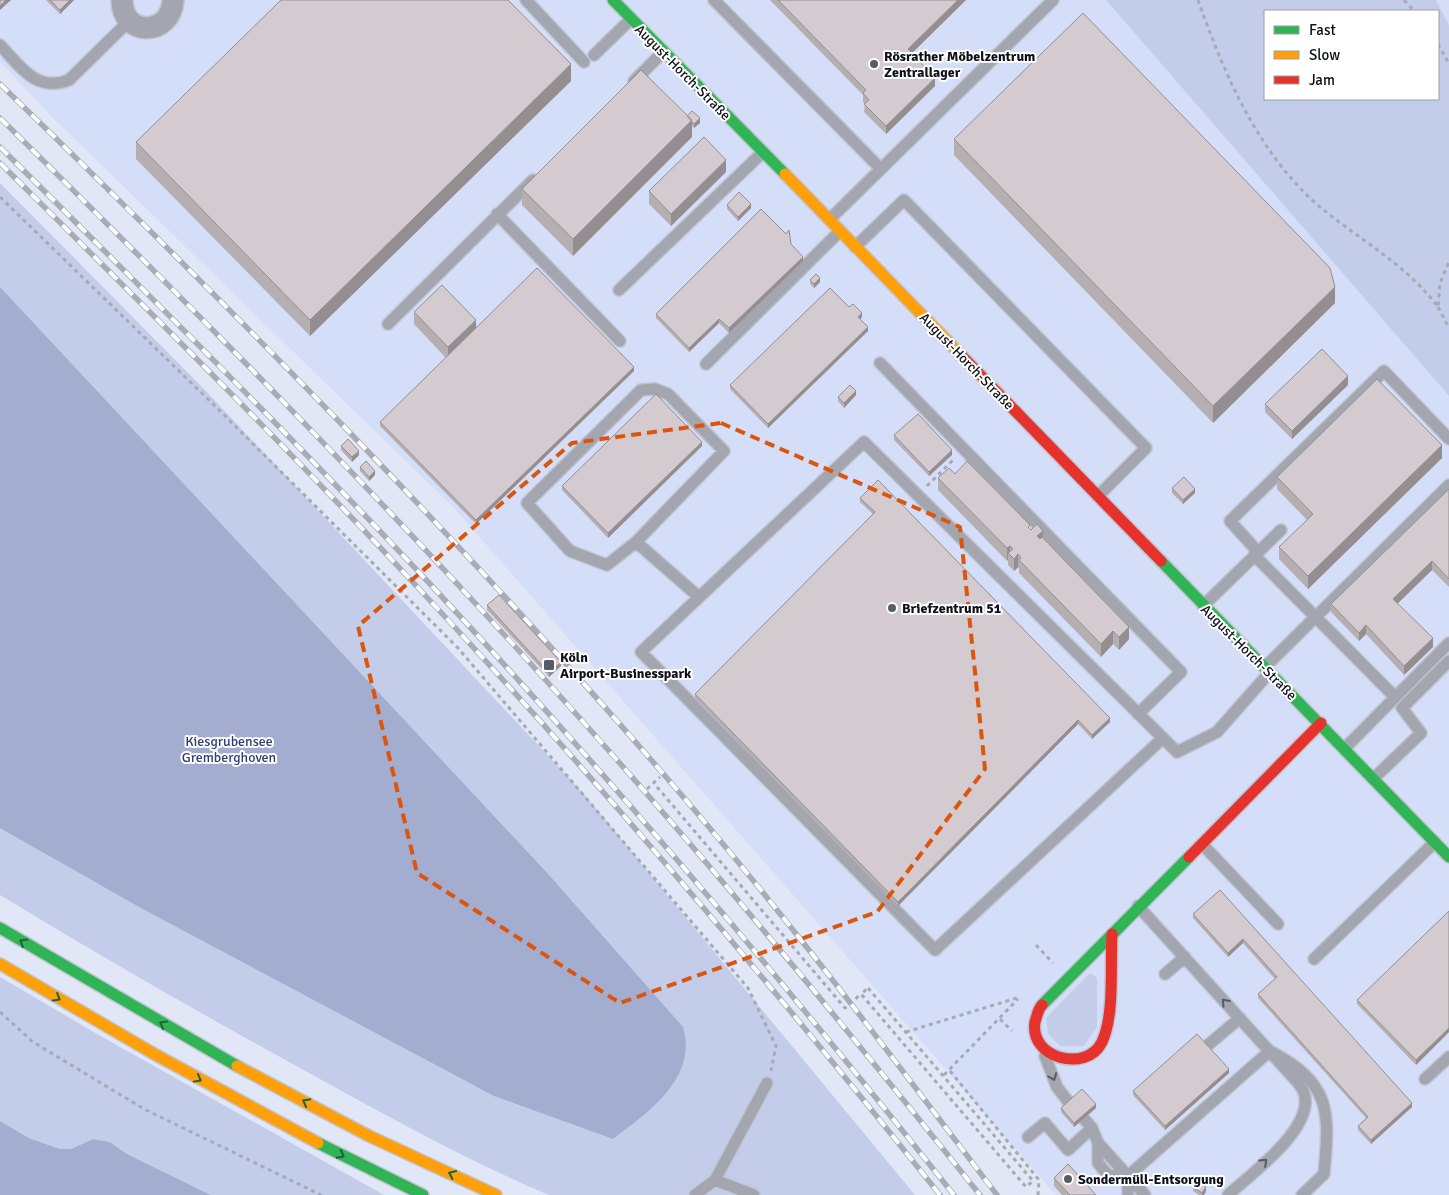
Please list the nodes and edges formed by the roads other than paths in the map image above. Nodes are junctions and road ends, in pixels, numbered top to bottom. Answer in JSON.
{"nodes":[{"id":1,"x":122,"y":0,"type":"edge"},
{"id":2,"x":173,"y":0,"type":"edge"},
{"id":3,"x":526,"y":0,"type":"edge"},
{"id":4,"x":613,"y":0,"type":"edge"},
{"id":5,"x":714,"y":0,"type":"edge"},
{"id":6,"x":1053,"y":0,"type":"edge"},
{"id":7,"x":631,"y":19,"type":"junction"},
{"id":8,"x":130,"y":21,"type":"junction"},
{"id":9,"x":0,"y":45,"type":"edge"},
{"id":10,"x":663,"y":52,"type":"junction"},
{"id":11,"x":628,"y":86,"type":"edge"},
{"id":12,"x":763,"y":152,"type":"junction"},
{"id":13,"x":880,"y":169,"type":"junction"},
{"id":14,"x":539,"y":174,"type":"edge"},
{"id":15,"x":497,"y":214,"type":"junction"},
{"id":16,"x":830,"y":220,"type":"junction"},
{"id":17,"x":840,"y":231,"type":"junction"},
{"id":18,"x":855,"y":246,"type":"junction"},
{"id":19,"x":618,"y":290,"type":"dead end"},
{"id":20,"x":388,"y":324,"type":"dead end"},
{"id":21,"x":620,"y":340,"type":"dead end"},
{"id":22,"x":880,"y":363,"type":"dead end"},
{"id":23,"x":706,"y":364,"type":"dead end"},
{"id":24,"x":1449,"y":438,"type":"edge"},
{"id":25,"x":1449,"y":485,"type":"edge"},
{"id":26,"x":1098,"y":496,"type":"junction"},
{"id":27,"x":1281,"y":530,"type":"dead end"},
{"id":28,"x":636,"y":542,"type":"junction"},
{"id":29,"x":1256,"y":554,"type":"junction"},
{"id":30,"x":699,"y":597,"type":"junction"},
{"id":31,"x":1203,"y":606,"type":"junction"},
{"id":32,"x":1315,"y":618,"type":"junction"},
{"id":33,"x":1449,"y":644,"type":"edge"},
{"id":34,"x":1449,"y":661,"type":"edge"},
{"id":35,"x":1267,"y":669,"type":"junction"},
{"id":36,"x":1395,"y":697,"type":"junction"},
{"id":37,"x":1138,"y":714,"type":"junction"},
{"id":38,"x":1321,"y":724,"type":"junction"},
{"id":39,"x":1164,"y":738,"type":"junction"},
{"id":40,"x":1344,"y":750,"type":"junction"},
{"id":41,"x":1373,"y":779,"type":"junction"},
{"id":42,"x":1449,"y":838,"type":"edge"},
{"id":43,"x":1201,"y":843,"type":"junction"},
{"id":44,"x":1437,"y":845,"type":"junction"},
{"id":45,"x":1449,"y":857,"type":"edge"},
{"id":46,"x":1138,"y":906,"type":"junction"},
{"id":47,"x":1278,"y":924,"type":"dead end"},
{"id":48,"x":0,"y":928,"type":"edge"},
{"id":49,"x":1112,"y":934,"type":"junction"},
{"id":50,"x":1185,"y":957,"type":"junction"},
{"id":51,"x":1314,"y":959,"type":"dead end"},
{"id":52,"x":0,"y":964,"type":"edge"},
{"id":53,"x":1165,"y":974,"type":"dead end"},
{"id":54,"x":1240,"y":1018,"type":"junction"},
{"id":55,"x":1208,"y":1046,"type":"edge"},
{"id":56,"x":1041,"y":1047,"type":"junction"},
{"id":57,"x":1270,"y":1051,"type":"junction"},
{"id":58,"x":1449,"y":1057,"type":"edge"},
{"id":59,"x":1424,"y":1079,"type":"dead end"},
{"id":60,"x":767,"y":1083,"type":"road end"},
{"id":61,"x":1070,"y":1104,"type":"edge"},
{"id":62,"x":1084,"y":1119,"type":"edge"},
{"id":63,"x":1092,"y":1128,"type":"junction"},
{"id":64,"x":1028,"y":1137,"type":"dead end"},
{"id":65,"x":1128,"y":1176,"type":"junction"},
{"id":66,"x":715,"y":1180,"type":"junction"},
{"id":67,"x":423,"y":1195,"type":"edge"},
{"id":68,"x":496,"y":1195,"type":"edge"},
{"id":69,"x":695,"y":1195,"type":"edge"},
{"id":70,"x":754,"y":1195,"type":"edge"},
{"id":71,"x":1128,"y":1195,"type":"edge"},
{"id":72,"x":1145,"y":1195,"type":"edge"},
{"id":73,"x":1228,"y":1195,"type":"edge"},
{"id":74,"x":1302,"y":1195,"type":"edge"}],
"edges":[{"from":1,"to":8,"type":"street"},
{"from":2,"to":8,"type":"street"},
{"from":3,"to":7,"type":"lane"},
{"from":4,"to":7,"type":"main road","name":"August-Horch-Straße"},
{"from":5,"to":13,"type":"lane"},
{"from":6,"to":13,"type":"lane"},
{"from":7,"to":10,"type":"main road","name":"August-Horch-Straße"},
{"from":8,"to":9,"type":"lane"},
{"from":10,"to":11,"type":"lane"},
{"from":10,"to":12,"type":"main road","name":"August-Horch-Straße"},
{"from":12,"to":16,"type":"main road","name":"August-Horch-Straße"},
{"from":12,"to":19,"type":"lane"},
{"from":13,"to":16,"type":"lane"},
{"from":14,"to":15,"type":"lane"},
{"from":15,"to":20,"type":"lane"},
{"from":15,"to":21,"type":"lane"},
{"from":16,"to":17,"type":"main road","name":"August-Horch-Straße"},
{"from":17,"to":18,"type":"main road","name":"August-Horch-Straße"},
{"from":17,"to":23,"type":"lane"},
{"from":18,"to":26,"type":"main road","name":"August-Horch-Straße"},
{"from":18,"to":26,"type":"lane"},
{"from":22,"to":37,"type":"lane"},
{"from":24,"to":29,"type":"lane"},
{"from":25,"to":32,"type":"lane"},
{"from":26,"to":31,"type":"main road","name":"August-Horch-Straße"},
{"from":27,"to":29,"type":"lane"},
{"from":28,"to":28,"type":"lane"},
{"from":28,"to":30,"type":"lane"},
{"from":29,"to":31,"type":"lane"},
{"from":29,"to":32,"type":"lane"},
{"from":30,"to":37,"type":"lane"},
{"from":30,"to":39,"type":"lane"},
{"from":31,"to":35,"type":"main road","name":"August-Horch-Straße"},
{"from":32,"to":35,"type":"lane"},
{"from":32,"to":36,"type":"lane"},
{"from":33,"to":36,"type":"lane"},
{"from":34,"to":41,"type":"lane"},
{"from":35,"to":38,"type":"main road","name":"August-Horch-Straße"},
{"from":35,"to":39,"type":"lane"},
{"from":36,"to":40,"type":"lane"},
{"from":37,"to":39,"type":"lane"},
{"from":38,"to":40,"type":"main road","name":"August-Horch-Straße"},
{"from":38,"to":43,"type":"main road"},
{"from":40,"to":41,"type":"main road","name":"August-Horch-Straße"},
{"from":41,"to":44,"type":"main road","name":"August-Horch-Straße"},
{"from":42,"to":44,"type":"lane"},
{"from":43,"to":46,"type":"main road"},
{"from":43,"to":47,"type":"lane"},
{"from":44,"to":45,"type":"main road","name":"August-Horch-Straße"},
{"from":44,"to":51,"type":"lane"},
{"from":46,"to":49,"type":"main road"},
{"from":46,"to":50,"type":"lane"},
{"from":68,"to":48,"type":"main road","one_way":true},
{"from":49,"to":56,"type":"main road"},
{"from":49,"to":56,"type":"main road"},
{"from":50,"to":53,"type":"lane"},
{"from":54,"to":50,"type":"lane","one_way":true},
{"from":52,"to":67,"type":"main road","one_way":true},
{"from":54,"to":55,"type":"lane"},
{"from":54,"to":57,"type":"lane"},
{"from":56,"to":61,"type":"lane","one_way":true},
{"from":57,"to":65,"type":"lane"},
{"from":73,"to":57,"type":"lane","one_way":true},
{"from":57,"to":74,"type":"lane"},
{"from":58,"to":59,"type":"lane"},
{"from":60,"to":66,"type":"lane"},
{"from":62,"to":63,"type":"lane"},
{"from":63,"to":64,"type":"lane"},
{"from":63,"to":65,"type":"lane"},
{"from":65,"to":71,"type":"lane"},
{"from":65,"to":72,"type":"lane"},
{"from":66,"to":69,"type":"lane"},
{"from":66,"to":70,"type":"lane"}]}
